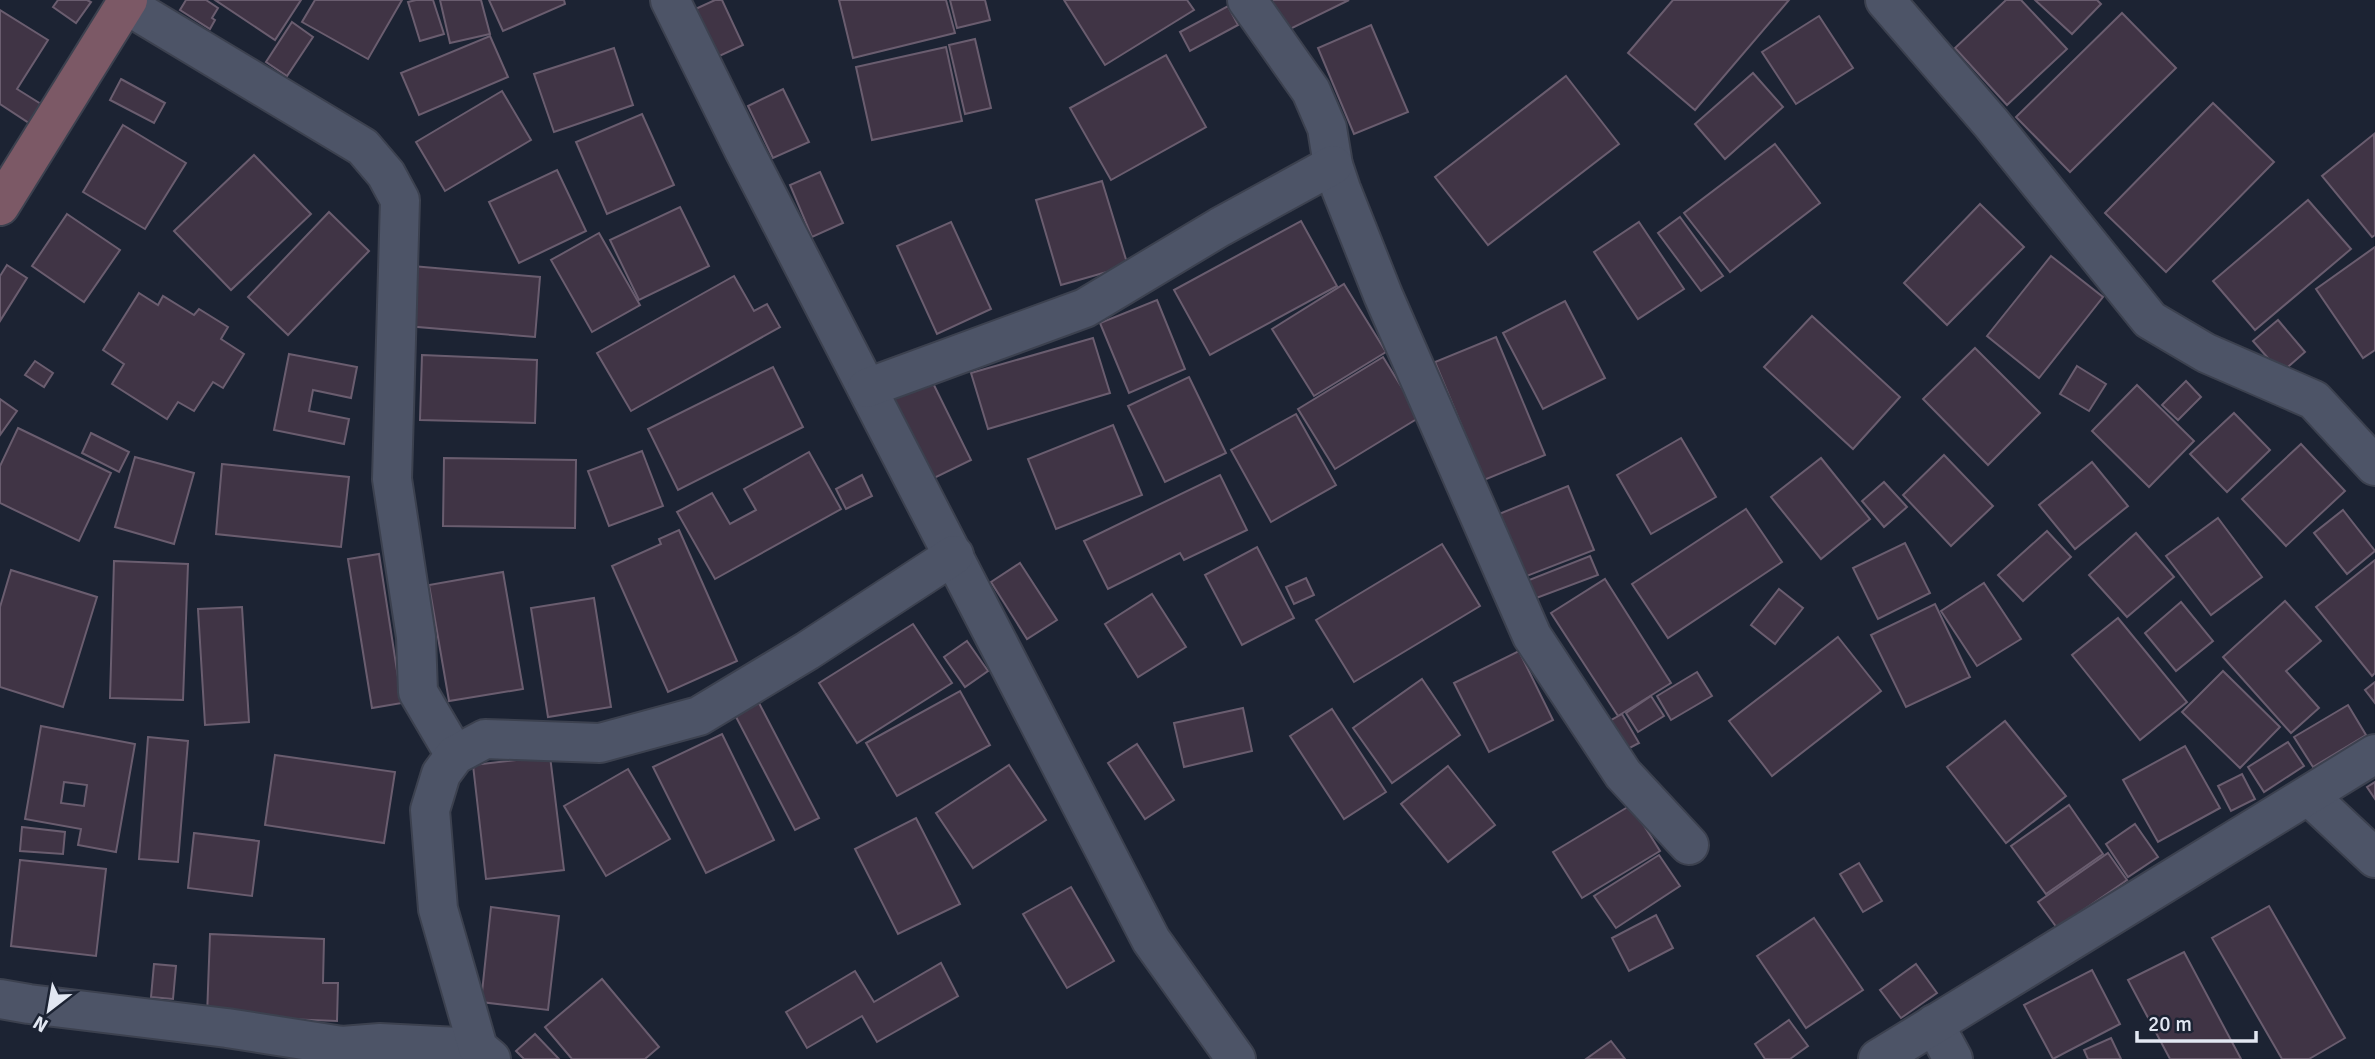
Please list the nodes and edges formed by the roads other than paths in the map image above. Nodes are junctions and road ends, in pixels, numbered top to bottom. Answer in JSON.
{"nodes":[{"id":1,"x":670,"y":0,"type":"edge"},
{"id":2,"x":1247,"y":0,"type":"edge"},
{"id":3,"x":1885,"y":0,"type":"edge"},
{"id":4,"x":127,"y":2,"type":"edge"},
{"id":5,"x":1333,"y":165,"type":"junction"},
{"id":6,"x":0,"y":206,"type":"edge"},
{"id":7,"x":867,"y":388,"type":"junction"},
{"id":8,"x":2375,"y":466,"type":"edge"},
{"id":9,"x":954,"y":555,"type":"junction"},
{"id":10,"x":470,"y":747,"type":"junction"},
{"id":11,"x":2375,"y":754,"type":"edge"},
{"id":12,"x":2309,"y":796,"type":"junction"},
{"id":13,"x":1689,"y":845,"type":"dead end"},
{"id":14,"x":2375,"y":858,"type":"edge"},
{"id":15,"x":0,"y":999,"type":"edge"},
{"id":16,"x":1934,"y":1024,"type":"junction"},
{"id":17,"x":340,"y":1053,"type":"edge"},
{"id":18,"x":485,"y":1054,"type":"edge"},
{"id":19,"x":1236,"y":1059,"type":"edge"},
{"id":20,"x":1878,"y":1059,"type":"edge"},
{"id":21,"x":1953,"y":1059,"type":"edge"}],
"edges":[{"from":1,"to":7,"type":"street"},
{"from":2,"to":5,"type":"street"},
{"from":3,"to":8,"type":"street"},
{"from":4,"to":6,"type":"street"},
{"from":4,"to":10,"type":"street"},
{"from":5,"to":7,"type":"street"},
{"from":5,"to":13,"type":"street"},
{"from":7,"to":9,"type":"street"},
{"from":9,"to":10,"type":"street"},
{"from":9,"to":19,"type":"street"},
{"from":10,"to":18,"type":"street"},
{"from":11,"to":12,"type":"street"},
{"from":12,"to":14,"type":"street"},
{"from":12,"to":16,"type":"street"},
{"from":15,"to":17,"type":"street"},
{"from":16,"to":20,"type":"street"},
{"from":16,"to":21,"type":"street"},
{"from":17,"to":18,"type":"street"}]}
